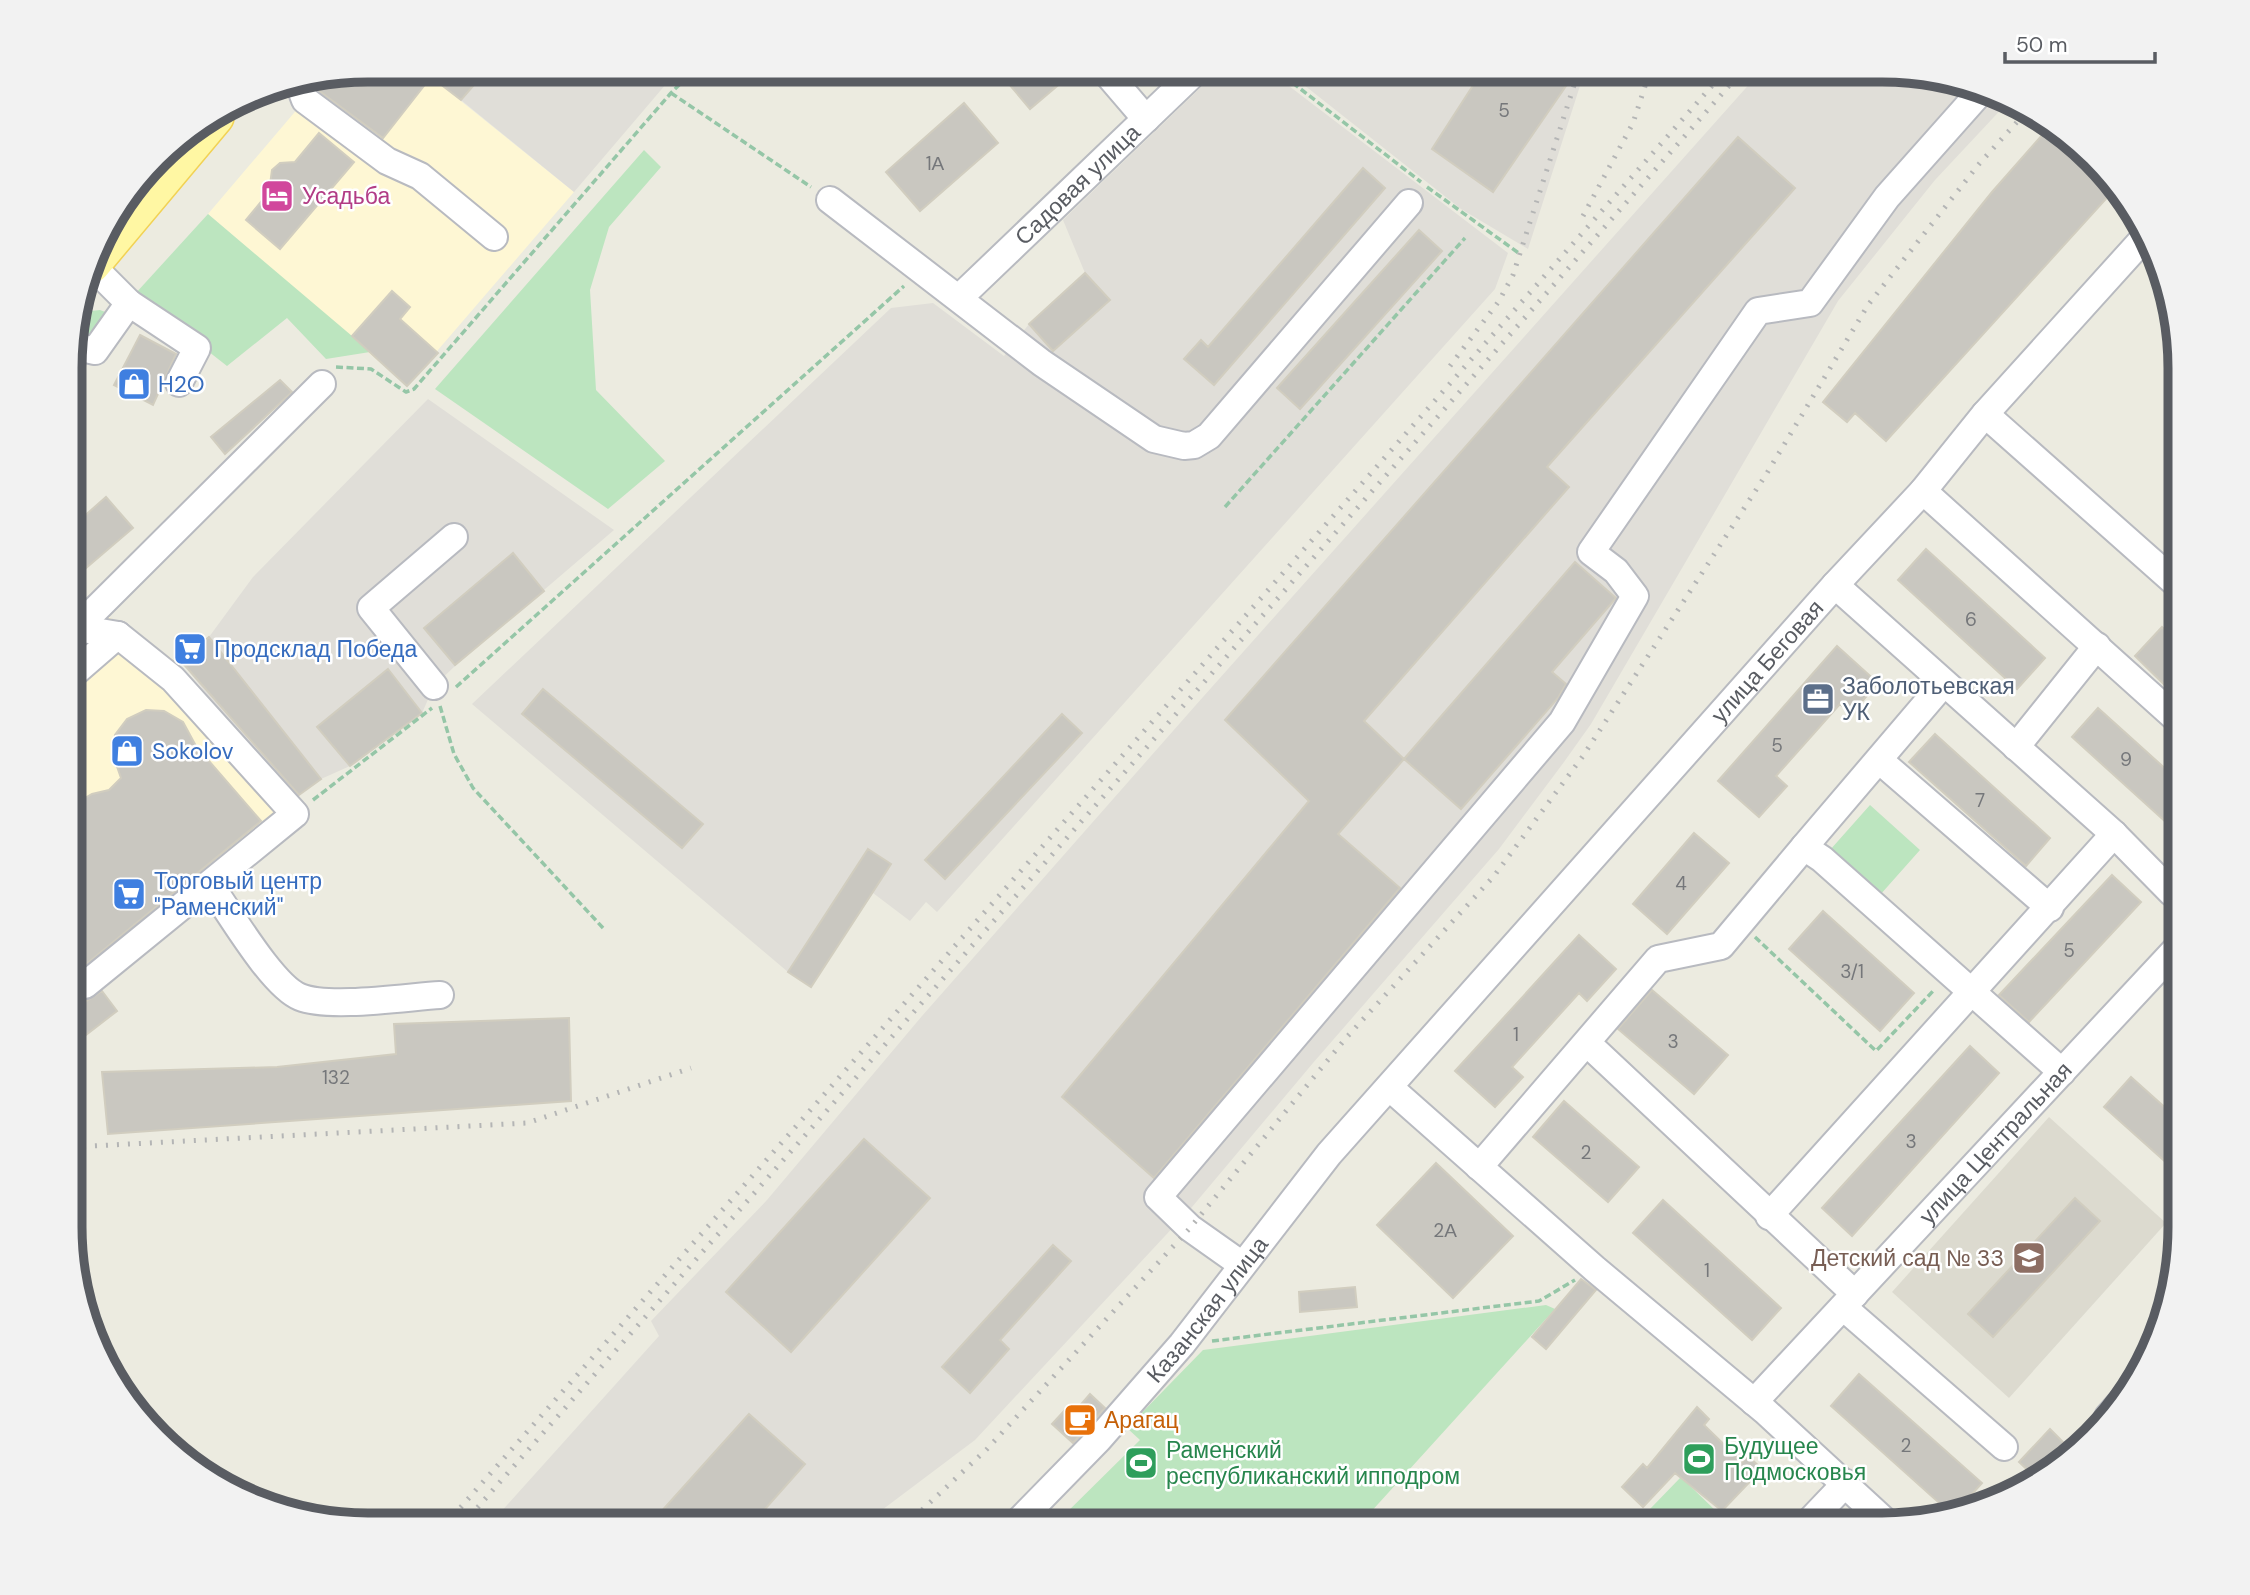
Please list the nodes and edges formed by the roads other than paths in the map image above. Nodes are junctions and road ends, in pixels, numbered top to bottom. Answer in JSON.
{"nodes":[{"id":1,"x":1114,"y":82,"type":"edge"},
{"id":2,"x":1185,"y":82,"type":"edge"},
{"id":3,"x":301,"y":91,"type":"edge"},
{"id":4,"x":1975,"y":98,"type":"edge"},
{"id":5,"x":1146,"y":119,"type":"junction"},
{"id":6,"x":199,"y":137,"type":"edge"},
{"id":7,"x":831,"y":200,"type":"road end"},
{"id":8,"x":1409,"y":203,"type":"dead end"},
{"id":9,"x":494,"y":237,"type":"dead end"},
{"id":10,"x":113,"y":240,"type":"edge"},
{"id":11,"x":2139,"y":245,"type":"edge"},
{"id":12,"x":99,"y":272,"type":"edge"},
{"id":13,"x":959,"y":298,"type":"junction"},
{"id":14,"x":129,"y":303,"type":"junction"},
{"id":15,"x":83,"y":348,"type":"edge"},
{"id":16,"x":179,"y":383,"type":"dead end"},
{"id":17,"x":322,"y":384,"type":"road end"},
{"id":18,"x":1985,"y":414,"type":"junction"},
{"id":19,"x":1923,"y":491,"type":"junction"},
{"id":20,"x":454,"y":537,"type":"dead end"},
{"id":21,"x":2168,"y":576,"type":"edge"},
{"id":22,"x":1835,"y":585,"type":"junction"},
{"id":23,"x":82,"y":619,"type":"edge"},
{"id":24,"x":82,"y":627,"type":"edge"},
{"id":25,"x":118,"y":635,"type":"junction"},
{"id":26,"x":2096,"y":646,"type":"junction"},
{"id":27,"x":82,"y":666,"type":"edge"},
{"id":28,"x":1943,"y":684,"type":"junction"},
{"id":29,"x":440,"y":694,"type":"road end"},
{"id":30,"x":2168,"y":711,"type":"edge"},
{"id":31,"x":2016,"y":747,"type":"junction"},
{"id":32,"x":1879,"y":760,"type":"junction"},
{"id":33,"x":2114,"y":834,"type":"junction"},
{"id":34,"x":1804,"y":847,"type":"junction"},
{"id":35,"x":210,"y":885,"type":"junction"},
{"id":36,"x":2168,"y":889,"type":"edge"},
{"id":37,"x":2050,"y":908,"type":"junction"},
{"id":38,"x":2168,"y":958,"type":"edge"},
{"id":39,"x":85,"y":985,"type":"dead end"},
{"id":40,"x":1973,"y":993,"type":"junction"},
{"id":41,"x":440,"y":995,"type":"dead end"},
{"id":42,"x":1587,"y":1043,"type":"junction"},
{"id":43,"x":2063,"y":1072,"type":"junction"},
{"id":44,"x":1389,"y":1087,"type":"junction"},
{"id":45,"x":1479,"y":1167,"type":"junction"},
{"id":46,"x":1769,"y":1216,"type":"junction"},
{"id":47,"x":1241,"y":1264,"type":"junction"},
{"id":48,"x":1849,"y":1300,"type":"junction"},
{"id":49,"x":1754,"y":1402,"type":"junction"},
{"id":50,"x":2004,"y":1447,"type":"dead end"},
{"id":51,"x":1846,"y":1483,"type":"junction"},
{"id":52,"x":1027,"y":1513,"type":"edge"},
{"id":53,"x":1817,"y":1513,"type":"edge"},
{"id":54,"x":1877,"y":1513,"type":"edge"}],
"edges":[{"from":1,"to":5,"type":"street"},
{"from":2,"to":5,"type":"street","name":"Садовая улица"},
{"from":3,"to":9,"type":"street"},
{"from":4,"to":47,"type":"street"},
{"from":5,"to":13,"type":"street","name":"Садовая улица"},
{"from":6,"to":10,"type":"main road"},
{"from":7,"to":13,"type":"street"},
{"from":8,"to":13,"type":"street"},
{"from":11,"to":18,"type":"street","name":"улица Беговая"},
{"from":12,"to":14,"type":"street"},
{"from":14,"to":15,"type":"street"},
{"from":14,"to":16,"type":"street"},
{"from":17,"to":23,"type":"street"},
{"from":18,"to":19,"type":"street","name":"улица Беговая"},
{"from":18,"to":21,"type":"street"},
{"from":19,"to":22,"type":"street","name":"улица Беговая"},
{"from":19,"to":26,"type":"street"},
{"from":20,"to":29,"type":"street"},
{"from":22,"to":28,"type":"street"},
{"from":22,"to":44,"type":"street","name":"улица Беговая"},
{"from":24,"to":25,"type":"street"},
{"from":25,"to":27,"type":"street"},
{"from":25,"to":35,"type":"street"},
{"from":26,"to":30,"type":"street"},
{"from":26,"to":31,"type":"street"},
{"from":28,"to":31,"type":"street"},
{"from":28,"to":32,"type":"street"},
{"from":31,"to":33,"type":"street"},
{"from":32,"to":34,"type":"street"},
{"from":32,"to":37,"type":"street"},
{"from":33,"to":36,"type":"street"},
{"from":33,"to":37,"type":"street"},
{"from":34,"to":40,"type":"street"},
{"from":34,"to":42,"type":"street"},
{"from":35,"to":39,"type":"street"},
{"from":35,"to":41,"type":"street"},
{"from":37,"to":40,"type":"street"},
{"from":38,"to":43,"type":"street","name":"улица Центральная"},
{"from":40,"to":43,"type":"street"},
{"from":40,"to":46,"type":"street"},
{"from":42,"to":45,"type":"street"},
{"from":42,"to":46,"type":"street"},
{"from":43,"to":48,"type":"street","name":"улица Центральная"},
{"from":44,"to":45,"type":"street"},
{"from":44,"to":47,"type":"street","name":"Казанская улица"},
{"from":45,"to":49,"type":"street"},
{"from":46,"to":48,"type":"street"},
{"from":47,"to":52,"type":"street","name":"Казанская улица"},
{"from":48,"to":49,"type":"street","name":"улица Центральная"},
{"from":48,"to":50,"type":"street"},
{"from":49,"to":51,"type":"street"},
{"from":51,"to":53,"type":"street"},
{"from":51,"to":54,"type":"street"}]}
